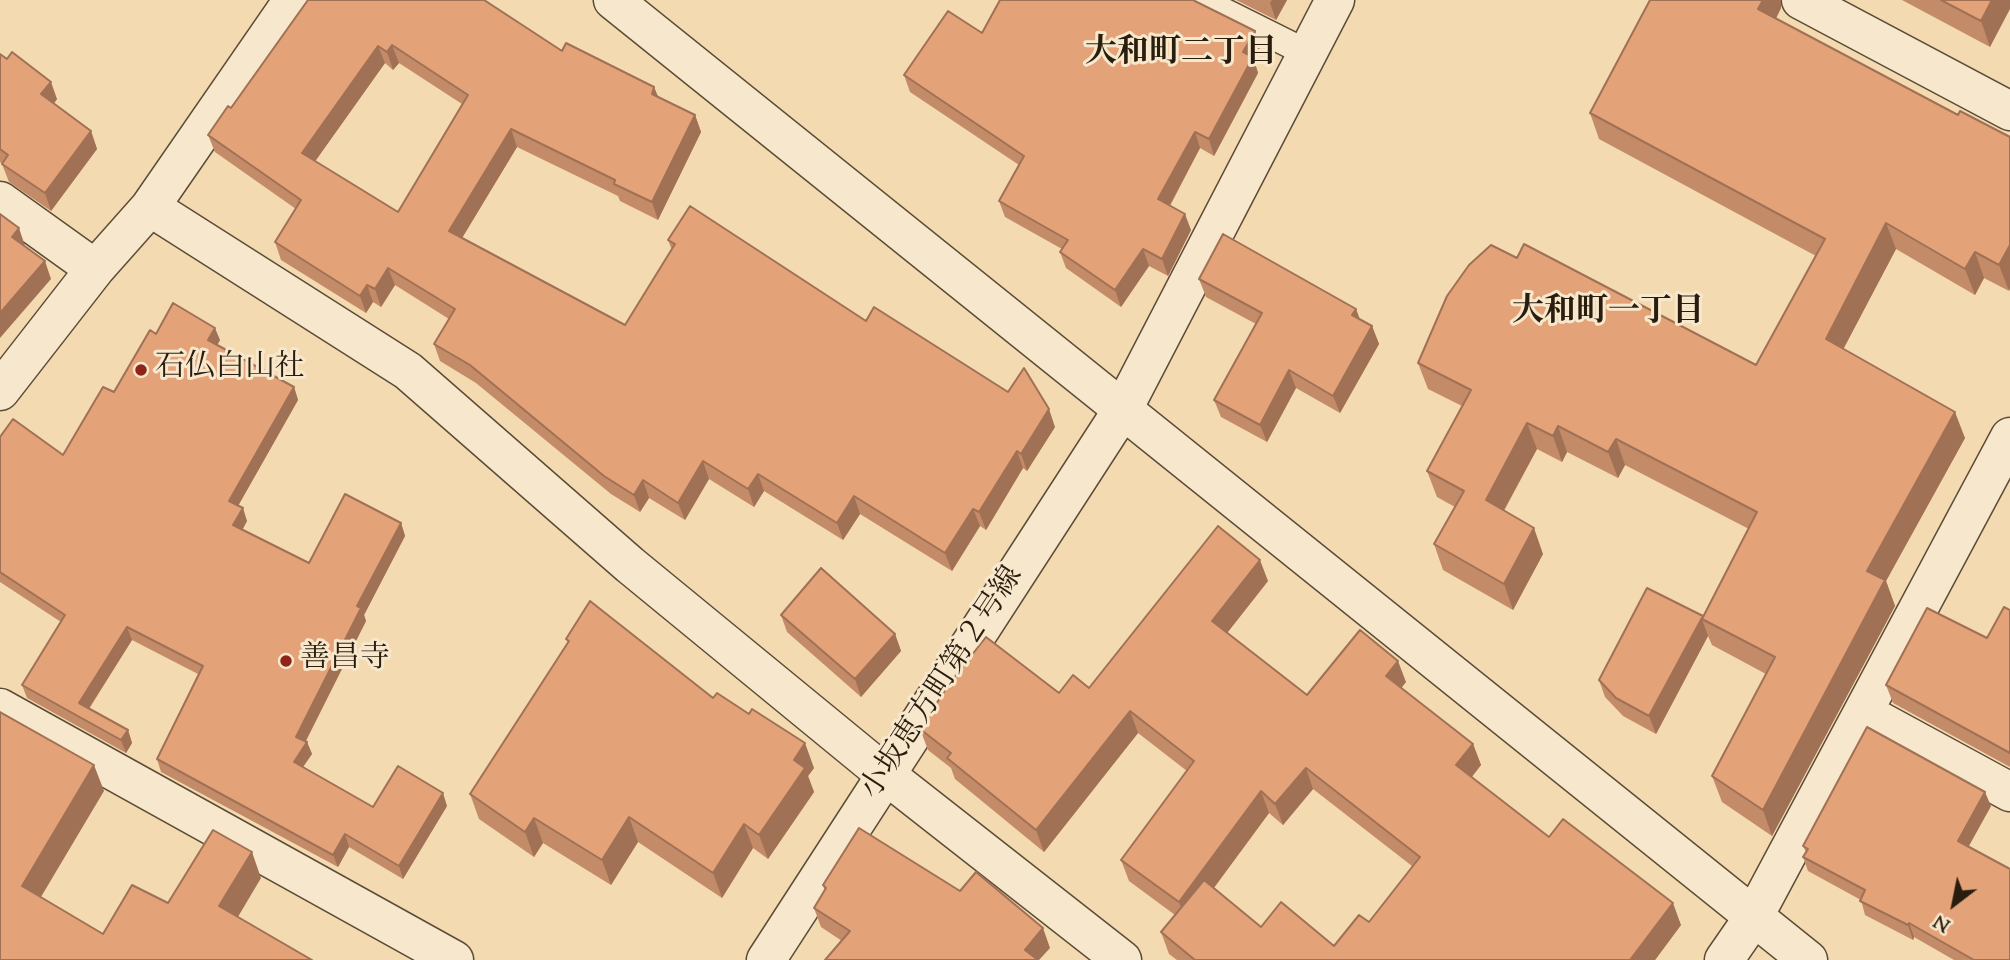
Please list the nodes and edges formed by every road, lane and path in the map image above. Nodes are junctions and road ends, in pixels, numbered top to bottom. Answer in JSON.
{"nodes":[{"id":1,"x":293,"y":0,"type":"edge"},
{"id":2,"x":613,"y":0,"type":"edge"},
{"id":3,"x":1201,"y":0,"type":"edge"},
{"id":4,"x":1335,"y":0,"type":"edge"},
{"id":5,"x":1801,"y":0,"type":"edge"},
{"id":6,"x":1307,"y":53,"type":"junction"},
{"id":7,"x":2010,"y":111,"type":"edge"},
{"id":8,"x":0,"y":201,"type":"edge"},
{"id":9,"x":150,"y":207,"type":"junction"},
{"id":10,"x":95,"y":269,"type":"junction"},
{"id":11,"x":0,"y":391,"type":"edge"},
{"id":12,"x":1123,"y":409,"type":"junction"},
{"id":13,"x":2010,"y":438,"type":"edge"},
{"id":14,"x":0,"y":708,"type":"edge"},
{"id":15,"x":1863,"y":712,"type":"junction"},
{"id":16,"x":886,"y":775,"type":"junction"},
{"id":17,"x":2010,"y":792,"type":"edge"},
{"id":18,"x":1753,"y":918,"type":"junction"},
{"id":19,"x":454,"y":960,"type":"edge"},
{"id":20,"x":766,"y":960,"type":"edge"},
{"id":21,"x":1122,"y":960,"type":"edge"},
{"id":22,"x":1724,"y":960,"type":"edge"},
{"id":23,"x":1808,"y":960,"type":"edge"}],
"edges":[{"from":1,"to":9,"type":"street"},
{"from":2,"to":12,"type":"street"},
{"from":3,"to":6,"type":"lane"},
{"from":4,"to":6,"type":"street","name":"小坂恵方町第２号線"},
{"from":5,"to":7,"type":"street"},
{"from":6,"to":12,"type":"street","name":"小坂恵方町第２号線"},
{"from":8,"to":10,"type":"street"},
{"from":9,"to":10,"type":"street"},
{"from":9,"to":16,"type":"street"},
{"from":10,"to":11,"type":"street"},
{"from":12,"to":16,"type":"street","name":"小坂恵方町第２号線"},
{"from":12,"to":18,"type":"street"},
{"from":13,"to":15,"type":"street"},
{"from":14,"to":19,"type":"street"},
{"from":15,"to":17,"type":"street"},
{"from":15,"to":18,"type":"street"},
{"from":16,"to":20,"type":"street","name":"小坂恵方町第２号線"},
{"from":16,"to":21,"type":"street"},
{"from":18,"to":22,"type":"street"},
{"from":18,"to":23,"type":"street"}]}
